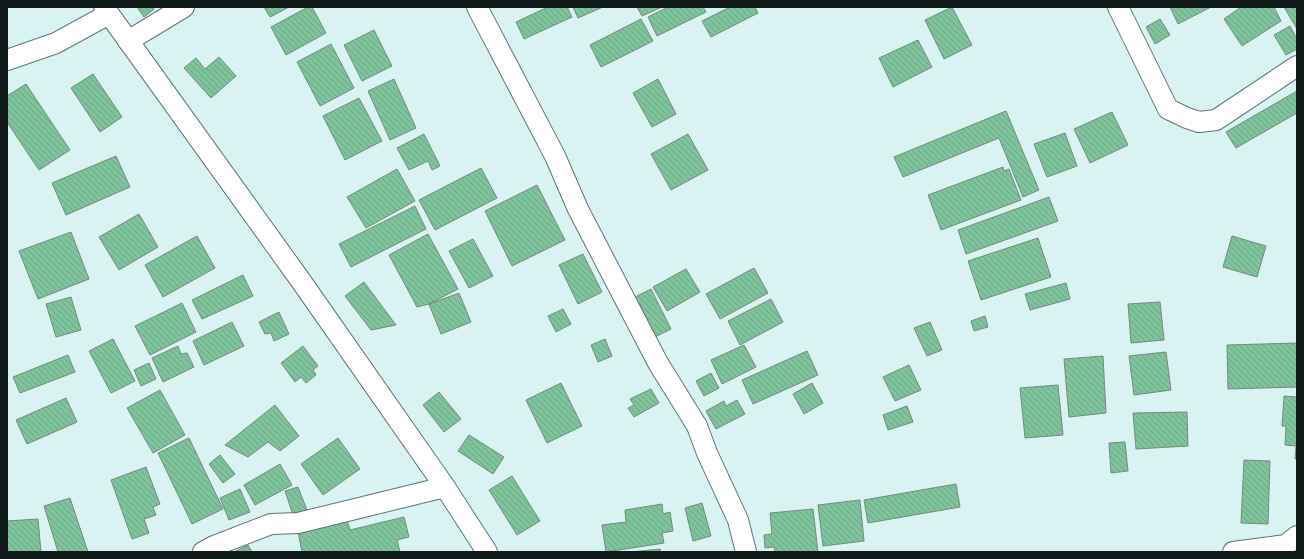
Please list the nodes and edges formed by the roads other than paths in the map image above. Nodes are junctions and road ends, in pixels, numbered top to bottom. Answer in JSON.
{"nodes":[{"id":1,"x":184,"y":7,"type":"edge"},
{"id":2,"x":477,"y":7,"type":"edge"},
{"id":3,"x":1118,"y":7,"type":"edge"},
{"id":4,"x":106,"y":11,"type":"edge"},
{"id":5,"x":128,"y":41,"type":"junction"},
{"id":6,"x":7,"y":60,"type":"edge"},
{"id":7,"x":1297,"y":66,"type":"edge"},
{"id":8,"x":445,"y":487,"type":"junction"},
{"id":9,"x":1297,"y":536,"type":"edge"},
{"id":10,"x":203,"y":552,"type":"edge"},
{"id":11,"x":487,"y":552,"type":"edge"},
{"id":12,"x":746,"y":552,"type":"edge"},
{"id":13,"x":1233,"y":552,"type":"edge"}],
"edges":[{"from":1,"to":5,"type":"street"},
{"from":2,"to":12,"type":"street"},
{"from":3,"to":7,"type":"street"},
{"from":4,"to":5,"type":"street"},
{"from":4,"to":6,"type":"street"},
{"from":5,"to":8,"type":"street"},
{"from":8,"to":10,"type":"street"},
{"from":8,"to":11,"type":"street"},
{"from":9,"to":13,"type":"street"}]}
